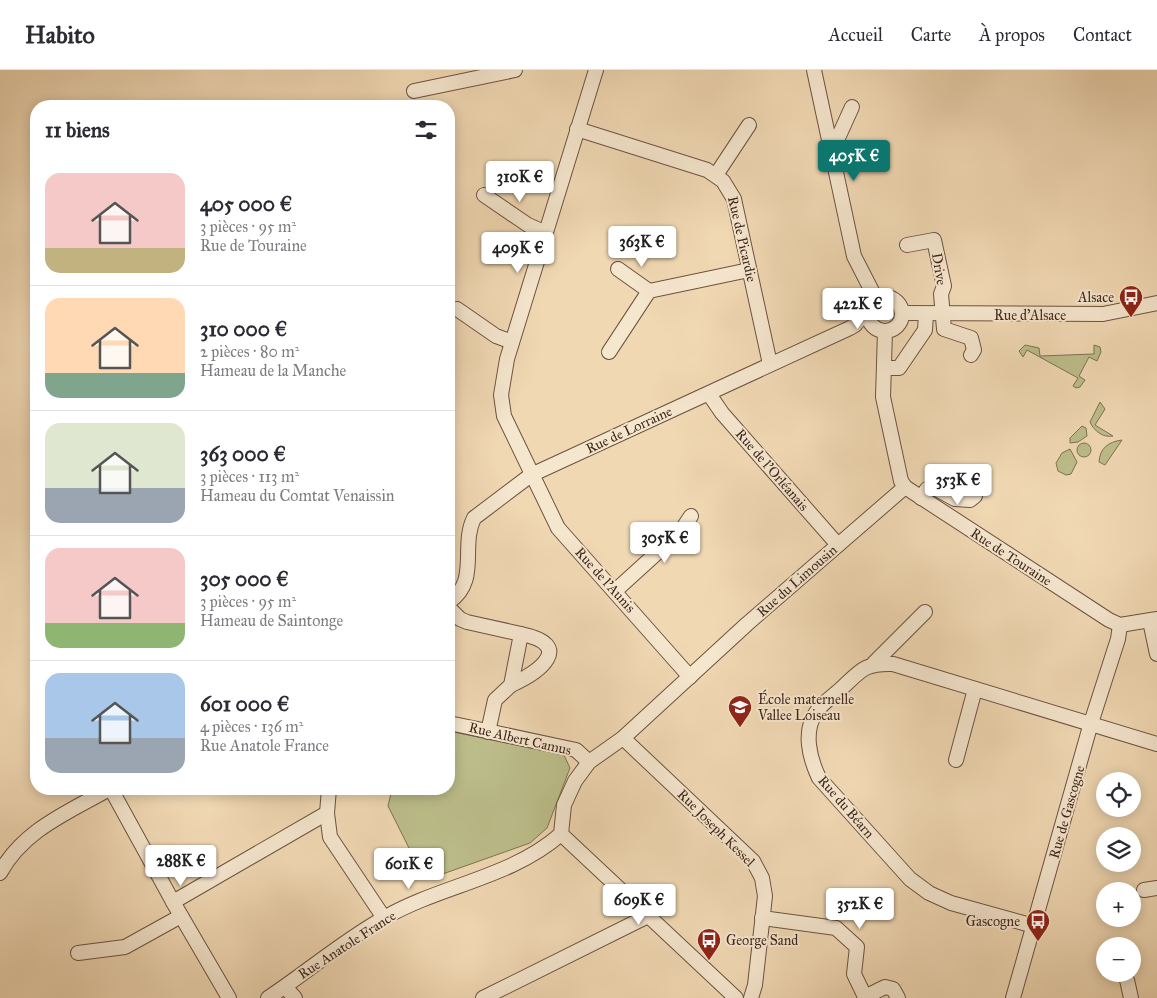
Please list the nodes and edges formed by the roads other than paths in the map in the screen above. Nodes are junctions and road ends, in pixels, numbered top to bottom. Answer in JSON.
{"nodes":[{"id":1,"x":515,"y":70,"type":"edge"},
{"id":2,"x":596,"y":70,"type":"edge"},
{"id":3,"x":814,"y":70,"type":"edge"},
{"id":4,"x":414,"y":91,"type":"dead end"},
{"id":5,"x":852,"y":107,"type":"dead end"},
{"id":6,"x":749,"y":125,"type":"dead end"},
{"id":7,"x":577,"y":129,"type":"junction"},
{"id":8,"x":832,"y":151,"type":"junction"},
{"id":9,"x":716,"y":175,"type":"junction"},
{"id":10,"x":484,"y":195,"type":"dead end"},
{"id":11,"x":546,"y":233,"type":"junction"},
{"id":12,"x":907,"y":245,"type":"dead end"},
{"id":13,"x":618,"y":269,"type":"dead end"},
{"id":14,"x":749,"y":270,"type":"junction"},
{"id":15,"x":649,"y":291,"type":"junction"},
{"id":16,"x":1157,"y":303,"type":"edge"},
{"id":17,"x":872,"y":304,"type":"junction"},
{"id":18,"x":458,"y":309,"type":"dead end"},
{"id":19,"x":902,"y":313,"type":"junction"},
{"id":20,"x":926,"y":314,"type":"junction"},
{"id":21,"x":942,"y":314,"type":"junction"},
{"id":22,"x":855,"y":325,"type":"junction"},
{"id":23,"x":880,"y":330,"type":"junction"},
{"id":24,"x":512,"y":342,"type":"junction"},
{"id":25,"x":609,"y":352,"type":"dead end"},
{"id":26,"x":971,"y":355,"type":"dead end"},
{"id":27,"x":770,"y":364,"type":"junction"},
{"id":28,"x":884,"y":368,"type":"junction"},
{"id":29,"x":709,"y":394,"type":"junction"},
{"id":30,"x":531,"y":475,"type":"junction"},
{"id":31,"x":905,"y":487,"type":"junction"},
{"id":32,"x":974,"y":496,"type":"dead end"},
{"id":33,"x":921,"y":498,"type":"junction"},
{"id":34,"x":691,"y":516,"type":"dead end"},
{"id":35,"x":838,"y":545,"type":"junction"},
{"id":36,"x":615,"y":591,"type":"junction"},
{"id":37,"x":455,"y":598,"type":"edge"},
{"id":38,"x":925,"y":612,"type":"dead end"},
{"id":39,"x":455,"y":614,"type":"edge"},
{"id":40,"x":1153,"y":620,"type":"edge"},
{"id":41,"x":1120,"y":625,"type":"junction"},
{"id":42,"x":521,"y":634,"type":"junction"},
{"id":43,"x":1157,"y":654,"type":"edge"},
{"id":44,"x":874,"y":663,"type":"junction"},
{"id":45,"x":690,"y":677,"type":"junction"},
{"id":46,"x":511,"y":685,"type":"junction"},
{"id":47,"x":975,"y":689,"type":"junction"},
{"id":48,"x":1091,"y":723,"type":"junction"},
{"id":49,"x":455,"y":724,"type":"edge"},
{"id":50,"x":488,"y":732,"type":"junction"},
{"id":51,"x":623,"y":738,"type":"junction"},
{"id":52,"x":1157,"y":744,"type":"edge"},
{"id":53,"x":956,"y":760,"type":"dead end"},
{"id":54,"x":589,"y":762,"type":"junction"},
{"id":55,"x":100,"y":795,"type":"edge"},
{"id":56,"x":113,"y":795,"type":"edge"},
{"id":57,"x":328,"y":795,"type":"edge"},
{"id":58,"x":326,"y":813,"type":"junction"},
{"id":59,"x":561,"y":834,"type":"junction"},
{"id":60,"x":0,"y":873,"type":"edge"},
{"id":61,"x":172,"y":902,"type":"junction"},
{"id":62,"x":181,"y":916,"type":"junction"},
{"id":63,"x":648,"y":916,"type":"junction"},
{"id":64,"x":384,"y":918,"type":"junction"},
{"id":65,"x":762,"y":918,"type":"junction"},
{"id":66,"x":1034,"y":926,"type":"junction"},
{"id":67,"x":78,"y":954,"type":"dead end"},
{"id":68,"x":1127,"y":982,"type":"edge"},
{"id":69,"x":510,"y":985,"type":"junction"},
{"id":70,"x":285,"y":987,"type":"junction"},
{"id":71,"x":229,"y":998,"type":"edge"},
{"id":72,"x":268,"y":998,"type":"edge"},
{"id":73,"x":295,"y":998,"type":"edge"},
{"id":74,"x":483,"y":998,"type":"edge"},
{"id":75,"x":517,"y":998,"type":"edge"},
{"id":76,"x":736,"y":998,"type":"edge"},
{"id":77,"x":751,"y":998,"type":"edge"},
{"id":78,"x":865,"y":998,"type":"edge"},
{"id":79,"x":898,"y":998,"type":"edge"},
{"id":80,"x":1013,"y":998,"type":"edge"},
{"id":81,"x":1131,"y":998,"type":"edge"}],
"edges":[{"from":1,"to":4,"type":"street"},
{"from":2,"to":7,"type":"street","name":"Rue de l'Aunis"},
{"from":3,"to":8,"type":"street"},
{"from":5,"to":8,"type":"street"},
{"from":6,"to":9,"type":"street"},
{"from":7,"to":9,"type":"street","name":"Rue de Picardie"},
{"from":7,"to":11,"type":"street","name":"Rue de l'Aunis"},
{"from":8,"to":17,"type":"street"},
{"from":9,"to":14,"type":"street","name":"Rue de Picardie"},
{"from":10,"to":11,"type":"street"},
{"from":11,"to":24,"type":"street","name":"Rue de l'Aunis"},
{"from":12,"to":21,"type":"street","name":"Drive"},
{"from":13,"to":15,"type":"street"},
{"from":14,"to":15,"type":"street"},
{"from":14,"to":27,"type":"street","name":"Rue de Picardie"},
{"from":15,"to":25,"type":"street"},
{"from":16,"to":21,"type":"street","name":"Rue d'Alsace"},
{"from":17,"to":19,"type":"street"},
{"from":17,"to":22,"type":"street","name":"Rue de Lorraine"},
{"from":17,"to":23,"type":"street"},
{"from":18,"to":24,"type":"street"},
{"from":19,"to":20,"type":"street","name":"Rue d'Alsace"},
{"from":19,"to":23,"type":"street"},
{"from":20,"to":21,"type":"street","name":"Rue d'Alsace"},
{"from":20,"to":28,"type":"street"},
{"from":21,"to":26,"type":"street"},
{"from":22,"to":23,"type":"street"},
{"from":22,"to":27,"type":"street","name":"Rue de Lorraine"},
{"from":23,"to":28,"type":"street"},
{"from":24,"to":30,"type":"street","name":"Rue de l'Aunis"},
{"from":27,"to":29,"type":"street","name":"Rue de Lorraine"},
{"from":28,"to":31,"type":"street"},
{"from":29,"to":30,"type":"street","name":"Rue de Lorraine"},
{"from":29,"to":35,"type":"street","name":"Rue de l'Orléanais"},
{"from":30,"to":36,"type":"street","name":"Rue de l'Aunis"},
{"from":30,"to":37,"type":"street","name":"Rue de Lorraine"},
{"from":31,"to":33,"type":"street","name":"Rue de Touraine"},
{"from":31,"to":35,"type":"street","name":"Rue du Limousin"},
{"from":32,"to":33,"type":"street"},
{"from":33,"to":41,"type":"street","name":"Rue de Touraine"},
{"from":34,"to":36,"type":"street"},
{"from":35,"to":45,"type":"street","name":"Rue du Limousin"},
{"from":36,"to":45,"type":"street","name":"Rue de l'Aunis"},
{"from":38,"to":44,"type":"street","name":"Rue du Béarn"},
{"from":39,"to":42,"type":"street"},
{"from":40,"to":41,"type":"street"},
{"from":40,"to":43,"type":"street"},
{"from":41,"to":48,"type":"street","name":"Rue de Gascogne"},
{"from":42,"to":46,"type":"street"},
{"from":42,"to":46,"type":"street"},
{"from":44,"to":47,"type":"street"},
{"from":44,"to":66,"type":"street","name":"Rue du Béarn"},
{"from":45,"to":51,"type":"street"},
{"from":46,"to":50,"type":"street"},
{"from":47,"to":48,"type":"street"},
{"from":47,"to":53,"type":"street"},
{"from":48,"to":52,"type":"street"},
{"from":48,"to":66,"type":"street","name":"Rue de Gascogne"},
{"from":49,"to":50,"type":"street","name":"Rue Albert Camus"},
{"from":50,"to":54,"type":"street","name":"Rue Albert Camus"},
{"from":51,"to":54,"type":"street"},
{"from":51,"to":65,"type":"street","name":"Rue Joseph Kessel"},
{"from":54,"to":59,"type":"street"},
{"from":55,"to":60,"type":"street"},
{"from":56,"to":61,"type":"street"},
{"from":57,"to":58,"type":"street"},
{"from":58,"to":61,"type":"street"},
{"from":58,"to":64,"type":"street"},
{"from":59,"to":63,"type":"street"},
{"from":59,"to":64,"type":"street","name":"Rue Anatole France"},
{"from":61,"to":62,"type":"street"},
{"from":62,"to":67,"type":"street"},
{"from":62,"to":71,"type":"street"},
{"from":63,"to":69,"type":"street"},
{"from":63,"to":76,"type":"street"},
{"from":64,"to":70,"type":"street","name":"Rue Anatole France"},
{"from":65,"to":77,"type":"street","name":"Rue Joseph Kessel"},
{"from":65,"to":78,"type":"street"},
{"from":66,"to":80,"type":"street","name":"Rue de Gascogne"},
{"from":68,"to":81,"type":"street"},
{"from":69,"to":74,"type":"street"},
{"from":69,"to":75,"type":"street"},
{"from":70,"to":72,"type":"street","name":"Rue Anatole France"},
{"from":70,"to":73,"type":"street"},
{"from":78,"to":79,"type":"street"}]}
